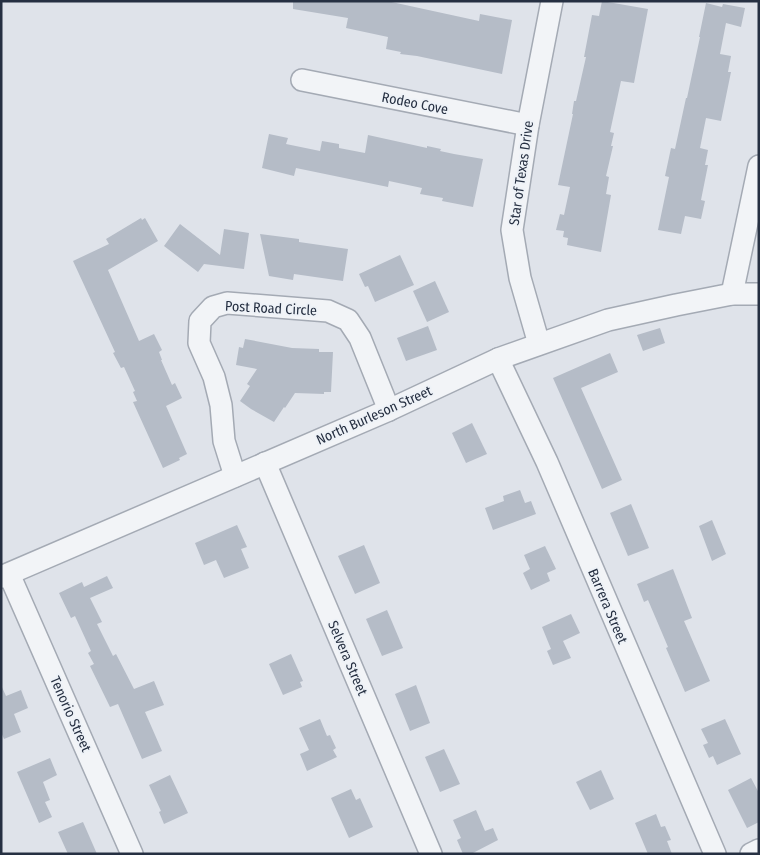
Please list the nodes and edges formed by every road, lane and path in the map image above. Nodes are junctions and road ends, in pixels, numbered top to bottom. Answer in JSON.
{"nodes":[{"id":1,"x":552,"y":1,"type":"edge"},
{"id":2,"x":302,"y":80,"type":"dead end"},
{"id":3,"x":528,"y":124,"type":"junction"},
{"id":4,"x":759,"y":166,"type":"edge"},
{"id":5,"x":732,"y":294,"type":"junction"},
{"id":6,"x":759,"y":294,"type":"edge"},
{"id":7,"x":540,"y":344,"type":"junction"},
{"id":8,"x":498,"y":359,"type":"junction"},
{"id":9,"x":388,"y":410,"type":"junction"},
{"id":10,"x":265,"y":463,"type":"junction"},
{"id":11,"x":235,"y":476,"type":"junction"},
{"id":12,"x":5,"y":575,"type":"edge"},
{"id":13,"x":759,"y":850,"type":"edge"},
{"id":14,"x":132,"y":854,"type":"edge"},
{"id":15,"x":431,"y":854,"type":"edge"},
{"id":16,"x":715,"y":854,"type":"edge"},
{"id":17,"x":751,"y":854,"type":"edge"}],
"edges":[{"from":1,"to":3,"type":"street","name":"Star of Texas Drive"},
{"from":2,"to":3,"type":"street","name":"Rodeo Cove"},
{"from":3,"to":7,"type":"street","name":"Star of Texas Drive"},
{"from":4,"to":5,"type":"street"},
{"from":5,"to":6,"type":"street","name":"North Burleson Street"},
{"from":5,"to":7,"type":"street","name":"North Burleson Street"},
{"from":7,"to":8,"type":"street","name":"North Burleson Street"},
{"from":8,"to":9,"type":"street","name":"North Burleson Street"},
{"from":8,"to":16,"type":"street","name":"Barrera Street"},
{"from":9,"to":10,"type":"street","name":"North Burleson Street"},
{"from":9,"to":11,"type":"street","name":"Post Road Circle"},
{"from":10,"to":11,"type":"street","name":"North Burleson Street"},
{"from":10,"to":15,"type":"street","name":"Selvera Street"},
{"from":11,"to":12,"type":"street","name":"North Burleson Street"},
{"from":12,"to":14,"type":"street","name":"Tenorio Street"},
{"from":13,"to":17,"type":"street"}]}
